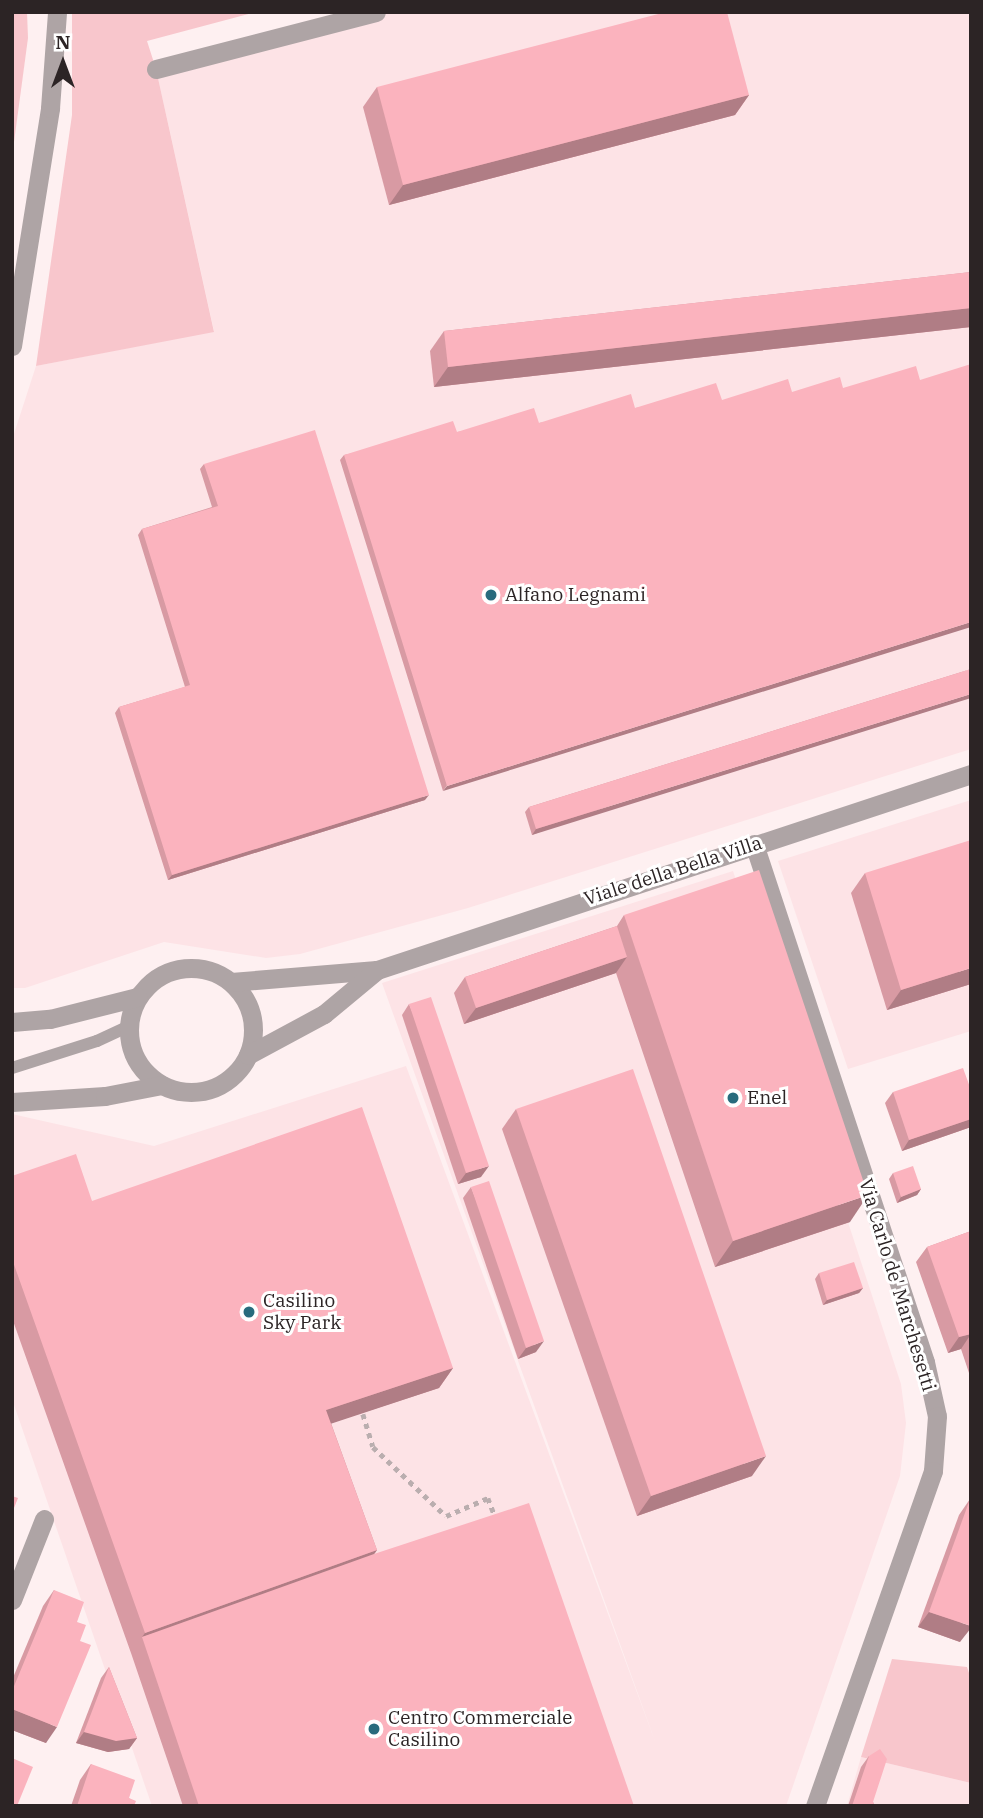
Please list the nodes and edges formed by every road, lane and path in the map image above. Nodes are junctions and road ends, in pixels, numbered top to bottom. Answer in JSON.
{"nodes":[{"id":1,"x":57,"y":12,"type":"edge"},
{"id":2,"x":376,"y":12,"type":"edge"},
{"id":3,"x":156,"y":69,"type":"dead end"},
{"id":4,"x":12,"y":346,"type":"edge"},
{"id":5,"x":971,"y":774,"type":"edge"},
{"id":6,"x":754,"y":844,"type":"junction"},
{"id":7,"x":377,"y":970,"type":"junction"},
{"id":8,"x":231,"y":982,"type":"junction"},
{"id":9,"x":137,"y":997,"type":"junction"},
{"id":10,"x":12,"y":1022,"type":"edge"},
{"id":11,"x":129,"y":1026,"type":"junction"},
{"id":12,"x":248,"y":1055,"type":"junction"},
{"id":13,"x":12,"y":1069,"type":"edge"},
{"id":14,"x":162,"y":1085,"type":"junction"},
{"id":15,"x":12,"y":1102,"type":"edge"},
{"id":16,"x":363,"y":1414,"type":"edge"},
{"id":17,"x":44,"y":1519,"type":"dead end"},
{"id":18,"x":498,"y":1526,"type":"edge"},
{"id":19,"x":12,"y":1600,"type":"edge"},
{"id":20,"x":815,"y":1806,"type":"edge"}],
"edges":[{"from":1,"to":4,"type":"street"},
{"from":2,"to":3,"type":"street"},
{"from":5,"to":6,"type":"street","name":"Viale della Bella Villa"},
{"from":6,"to":7,"type":"street","name":"Viale della Bella Villa"},
{"from":6,"to":20,"type":"street","name":"Via Carlo de' Marchesetti"},
{"from":7,"to":8,"type":"street","name":"Viale della Bella Villa"},
{"from":7,"to":12,"type":"street","name":"Viale della Bella Villa"},
{"from":8,"to":9,"type":"street","name":"Viale della Bella Villa"},
{"from":8,"to":12,"type":"street"},
{"from":9,"to":10,"type":"street"},
{"from":9,"to":11,"type":"street"},
{"from":11,"to":13,"type":"lane"},
{"from":11,"to":14,"type":"street"},
{"from":12,"to":14,"type":"street","name":"Viale della Bella Villa"},
{"from":14,"to":15,"type":"street","name":"Viale della Bella Villa"},
{"from":16,"to":18,"type":"path"},
{"from":17,"to":19,"type":"street"}]}
